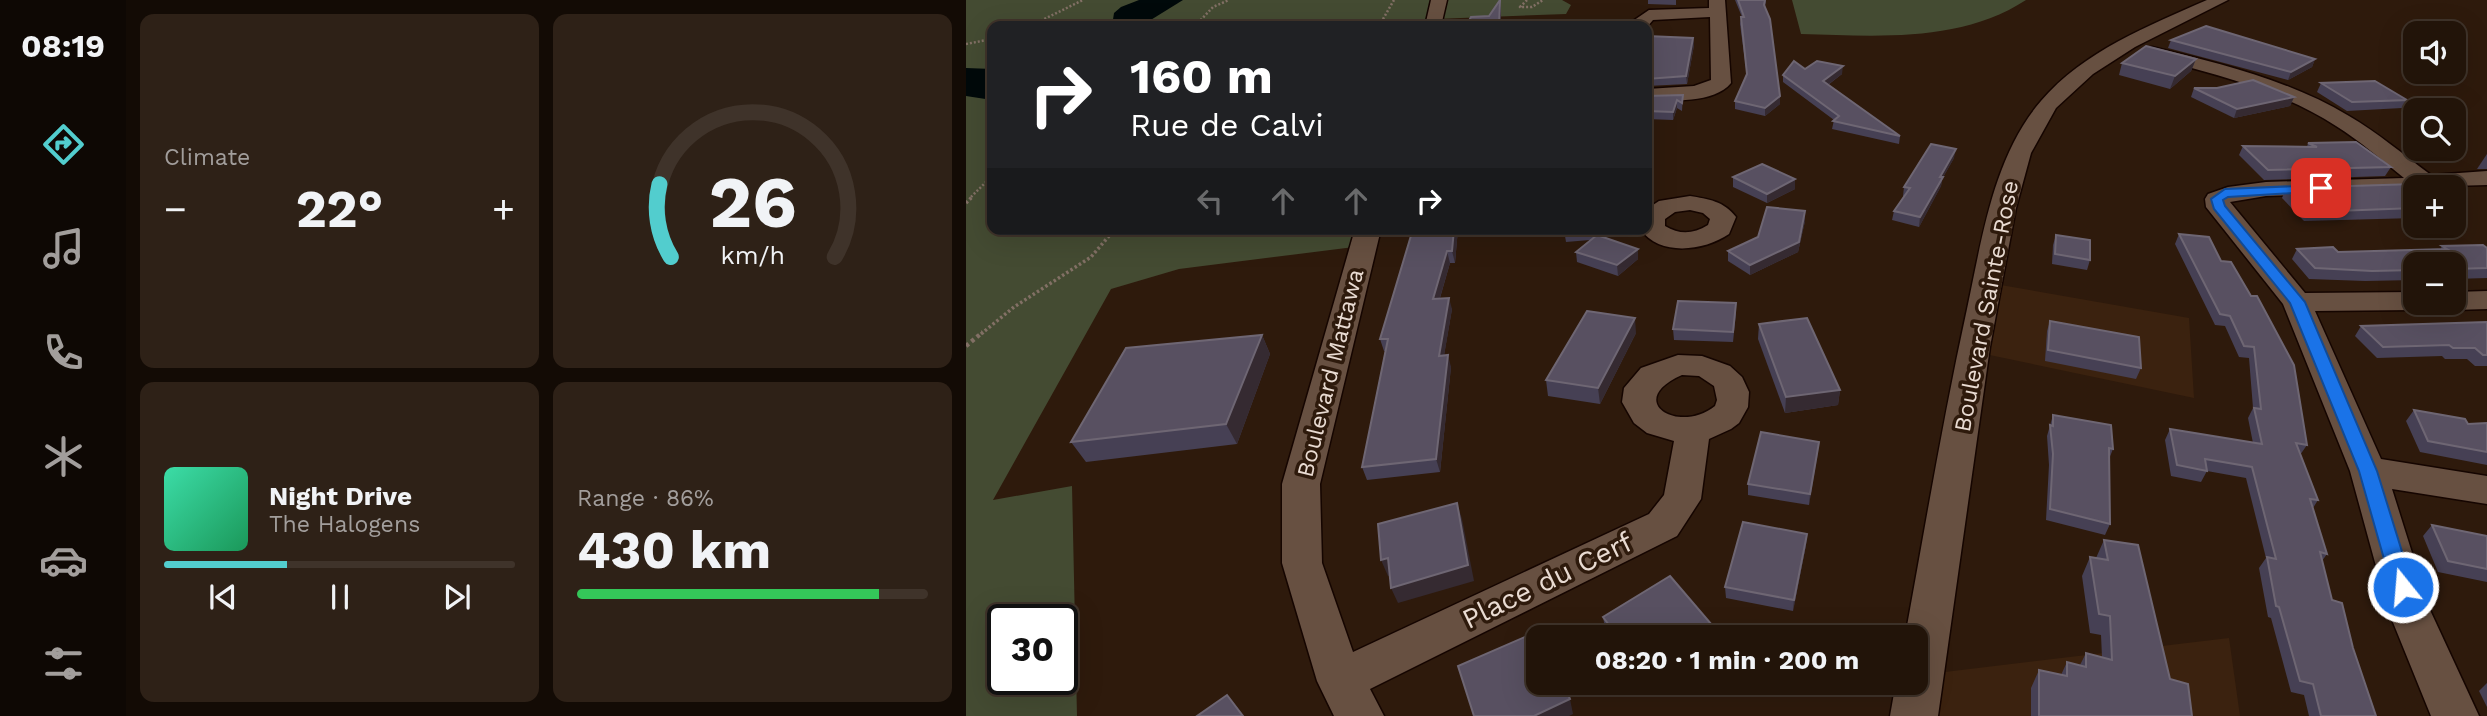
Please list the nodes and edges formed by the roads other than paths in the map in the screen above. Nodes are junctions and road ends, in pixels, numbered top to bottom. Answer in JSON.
{"nodes":[{"id":1,"x":1438,"y":0,"type":"edge"},
{"id":2,"x":2220,"y":0,"type":"edge"},
{"id":3,"x":1717,"y":6,"type":"edge"},
{"id":4,"x":1434,"y":21,"type":"edge"},
{"id":5,"x":1641,"y":21,"type":"edge"},
{"id":6,"x":1720,"y":33,"type":"junction"},
{"id":7,"x":1696,"y":34,"type":"dead end"},
{"id":8,"x":2123,"y":44,"type":"junction"},
{"id":9,"x":1652,"y":95,"type":"edge"},
{"id":10,"x":2415,"y":175,"type":"edge"},
{"id":11,"x":2487,"y":178,"type":"edge"},
{"id":12,"x":2466,"y":179,"type":"edge"},
{"id":13,"x":2403,"y":183,"type":"edge"},
{"id":14,"x":1366,"y":235,"type":"edge"},
{"id":15,"x":2487,"y":300,"type":"edge"},
{"id":16,"x":2403,"y":301,"type":"edge"},
{"id":17,"x":2466,"y":301,"type":"edge"},
{"id":18,"x":2297,"y":302,"type":"junction"},
{"id":19,"x":1693,"y":430,"type":"dead end"},
{"id":20,"x":2368,"y":471,"type":"junction"},
{"id":21,"x":2487,"y":490,"type":"edge"},
{"id":22,"x":1340,"y":681,"type":"junction"},
{"id":23,"x":1360,"y":716,"type":"edge"},
{"id":24,"x":1914,"y":716,"type":"edge"},
{"id":25,"x":2455,"y":716,"type":"edge"}],
"edges":[{"from":1,"to":4,"type":"street"},
{"from":2,"to":8,"type":"street","name":"Boulevard Sainte-Rose"},
{"from":3,"to":5,"type":"street"},
{"from":3,"to":6,"type":"street"},
{"from":6,"to":7,"type":"street"},
{"from":6,"to":9,"type":"street"},
{"from":8,"to":10,"type":"street"},
{"from":8,"to":24,"type":"street","name":"Boulevard Sainte-Rose"},
{"from":11,"to":12,"type":"street"},
{"from":13,"to":18,"type":"street"},
{"from":14,"to":22,"type":"street","name":"Boulevard Mattawa"},
{"from":15,"to":17,"type":"street"},
{"from":16,"to":18,"type":"street"},
{"from":18,"to":20,"type":"street"},
{"from":19,"to":22,"type":"street","name":"Place du Cerf"},
{"from":20,"to":21,"type":"street"},
{"from":20,"to":25,"type":"street"},
{"from":22,"to":23,"type":"street","name":"Boulevard Mattawa"}]}
